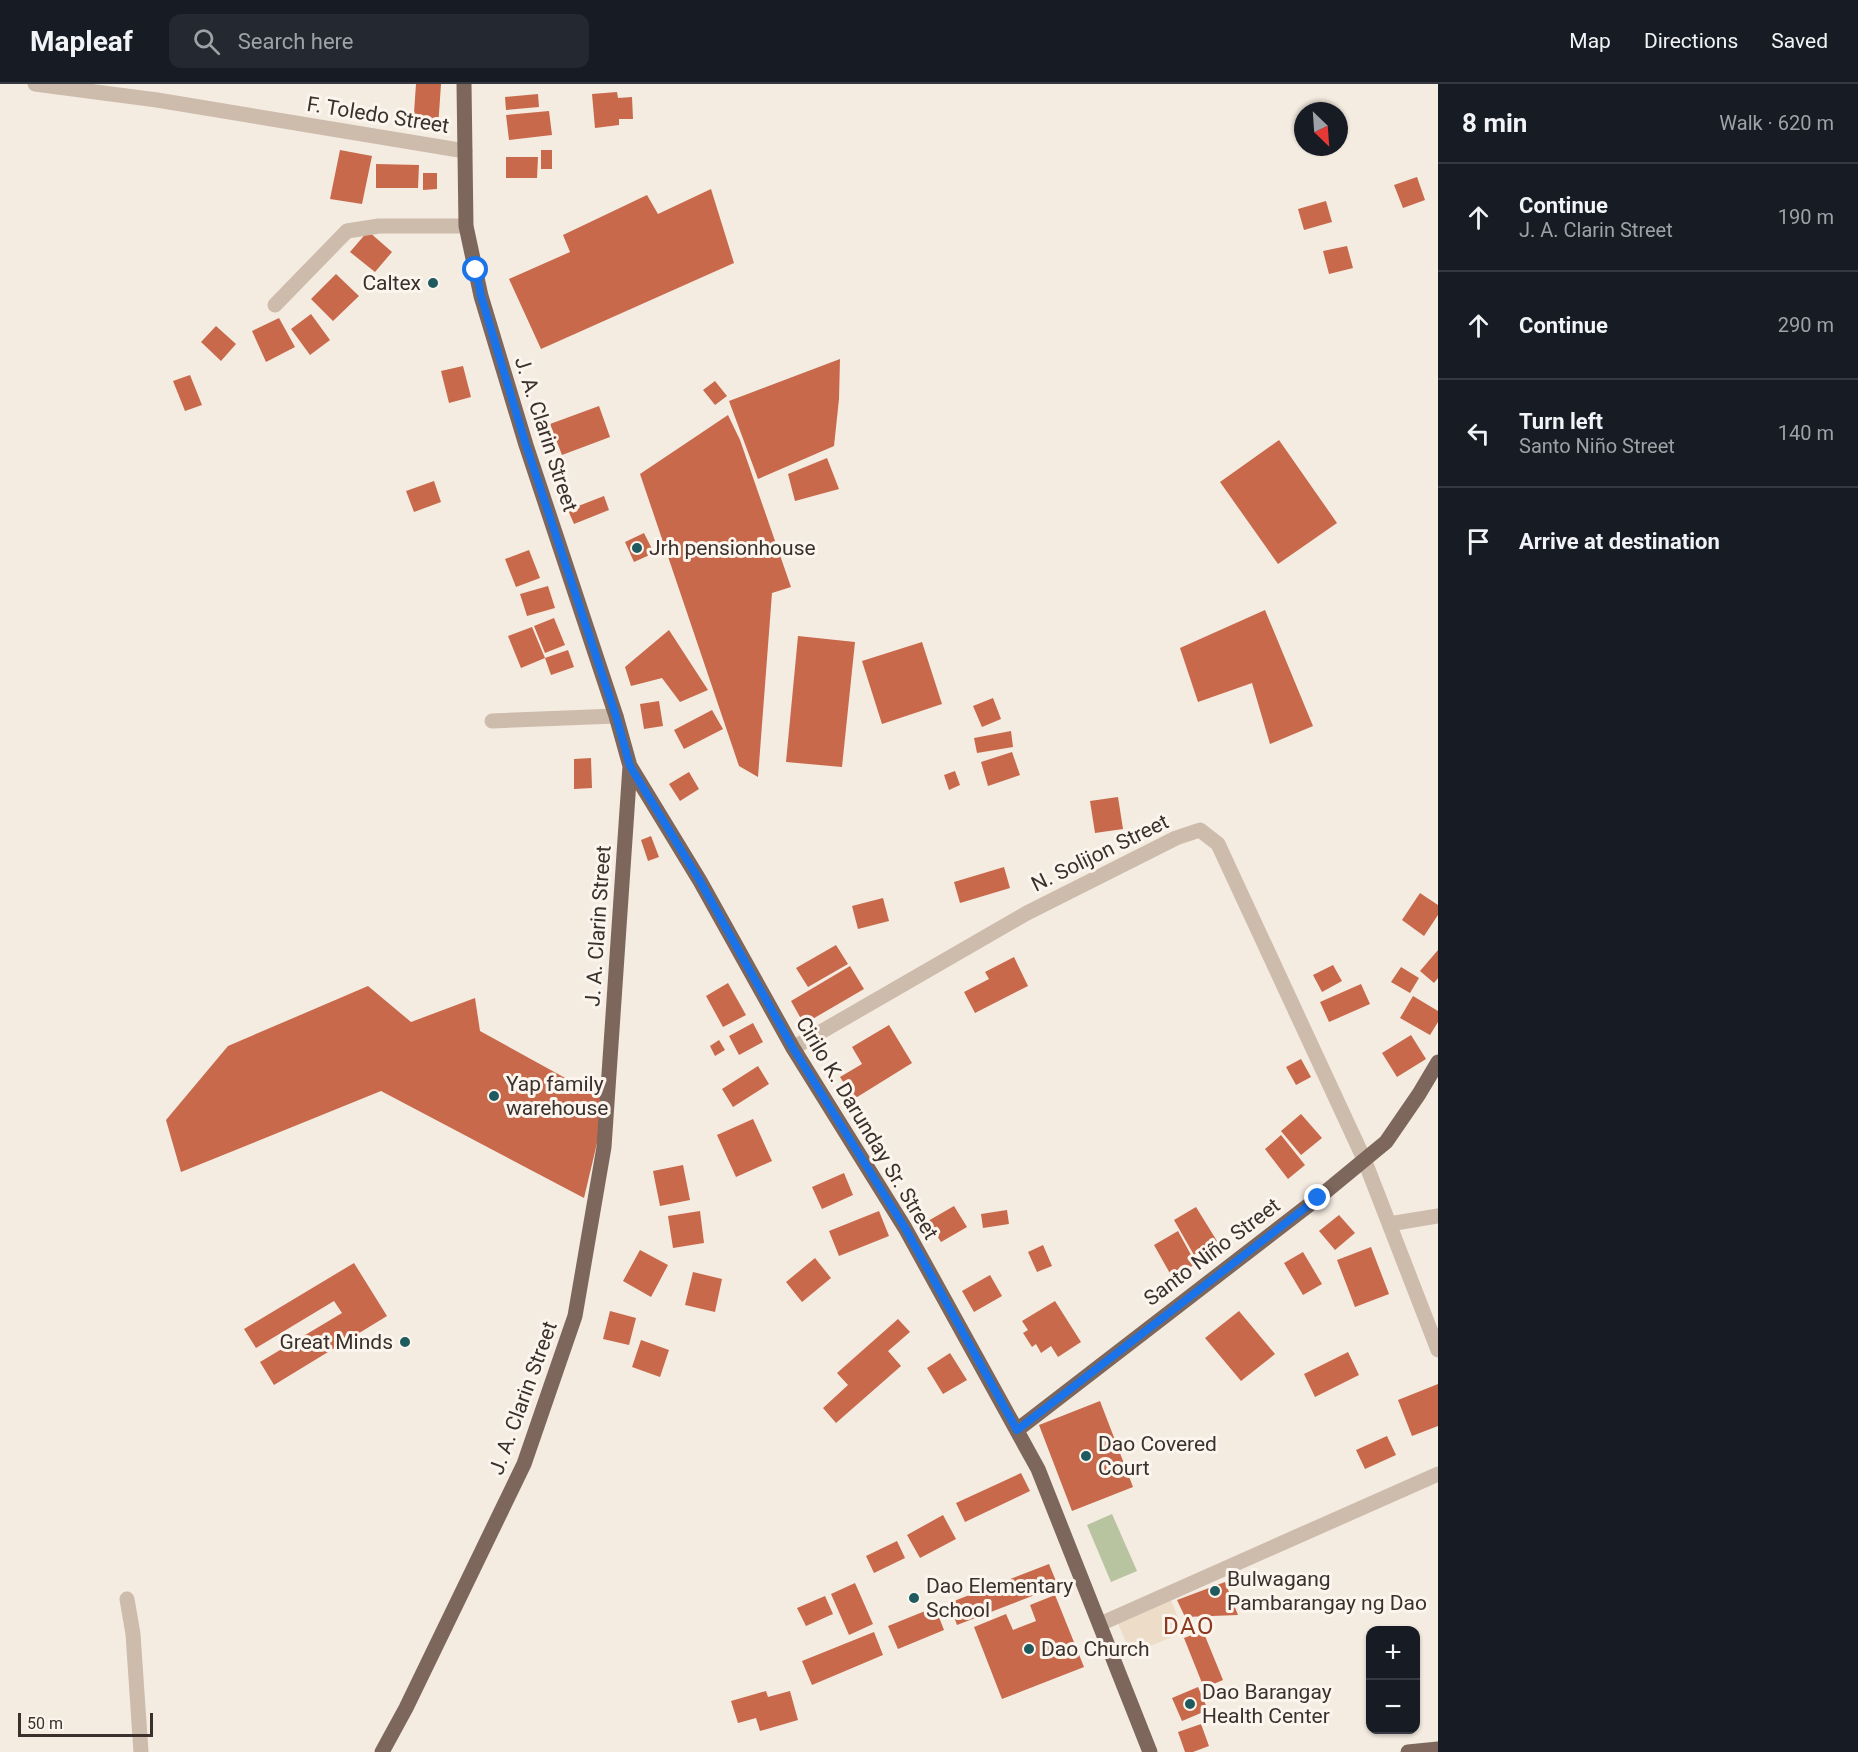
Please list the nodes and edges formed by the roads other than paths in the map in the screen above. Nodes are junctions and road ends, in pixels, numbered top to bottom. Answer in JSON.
{"nodes":[{"id":1,"x":35,"y":84,"type":"edge"},
{"id":2,"x":464,"y":84,"type":"edge"},
{"id":3,"x":465,"y":151,"type":"junction"},
{"id":4,"x":466,"y":226,"type":"junction"},
{"id":5,"x":275,"y":305,"type":"dead end"},
{"id":6,"x":616,"y":716,"type":"junction"},
{"id":7,"x":492,"y":721,"type":"dead end"},
{"id":8,"x":630,"y":766,"type":"junction"},
{"id":9,"x":793,"y":1048,"type":"junction"},
{"id":10,"x":1438,"y":1062,"type":"edge"},
{"id":11,"x":1364,"y":1159,"type":"junction"},
{"id":12,"x":1438,"y":1216,"type":"edge"},
{"id":13,"x":1389,"y":1224,"type":"junction"},
{"id":14,"x":1438,"y":1350,"type":"edge"},
{"id":15,"x":1017,"y":1430,"type":"junction"},
{"id":16,"x":1438,"y":1474,"type":"edge"},
{"id":17,"x":127,"y":1599,"type":"dead end"},
{"id":18,"x":1100,"y":1624,"type":"junction"},
{"id":19,"x":1438,"y":1749,"type":"edge"},
{"id":20,"x":141,"y":1752,"type":"edge"},
{"id":21,"x":382,"y":1752,"type":"edge"},
{"id":22,"x":1150,"y":1752,"type":"edge"},
{"id":23,"x":1408,"y":1752,"type":"edge"}],
"edges":[{"from":1,"to":3,"type":"street","name":"F. Toledo Street"},
{"from":2,"to":3,"type":"main road","name":"J. A. Clarin Street"},
{"from":3,"to":4,"type":"main road","name":"J. A. Clarin Street"},
{"from":4,"to":5,"type":"street"},
{"from":4,"to":6,"type":"main road","name":"J. A. Clarin Street"},
{"from":6,"to":7,"type":"street"},
{"from":6,"to":8,"type":"main road","name":"J. A. Clarin Street"},
{"from":8,"to":9,"type":"main road","name":"Cirilo K. Darunday Sr. Street"},
{"from":8,"to":21,"type":"main road","name":"J. A. Clarin Street"},
{"from":9,"to":11,"type":"street","name":"N. Solijon Street"},
{"from":9,"to":15,"type":"main road","name":"Cirilo K. Darunday Sr. Street"},
{"from":10,"to":11,"type":"main road","name":"Santo Niño Street"},
{"from":11,"to":13,"type":"street"},
{"from":11,"to":15,"type":"main road","name":"Santo Niño Street"},
{"from":12,"to":13,"type":"street"},
{"from":13,"to":14,"type":"street"},
{"from":15,"to":18,"type":"main road","name":"Cirilo K. Darunday Sr. Street"},
{"from":16,"to":18,"type":"street"},
{"from":17,"to":20,"type":"street"},
{"from":18,"to":22,"type":"main road","name":"Cirilo K. Darunday Sr. Street"},
{"from":19,"to":23,"type":"main road"}]}
